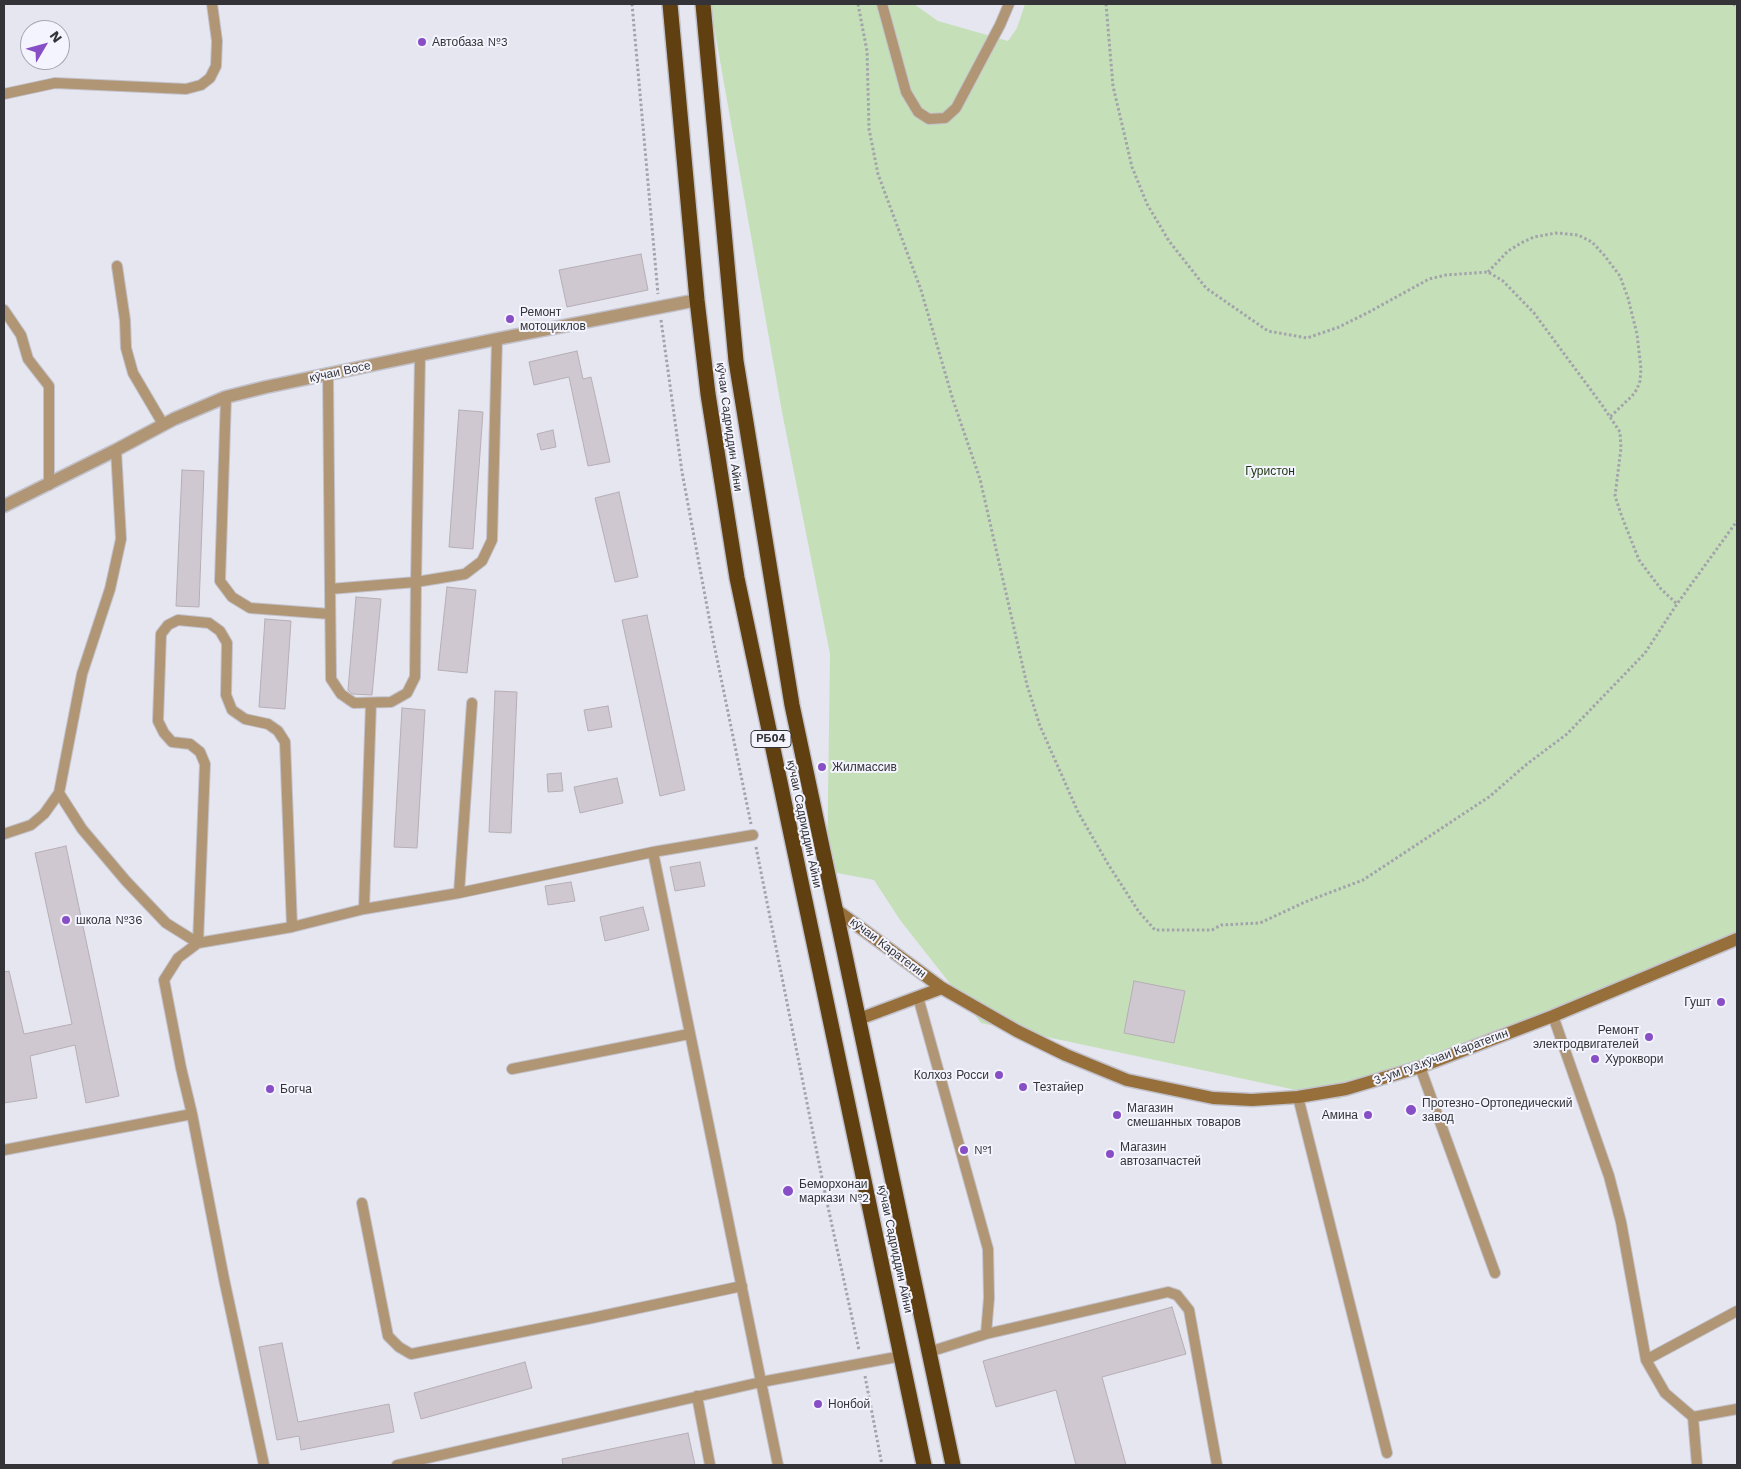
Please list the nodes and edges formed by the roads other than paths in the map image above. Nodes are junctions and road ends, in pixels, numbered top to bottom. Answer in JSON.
{"nodes":[{"id":1,"x":212,"y":4,"type":"edge"},
{"id":2,"x":670,"y":4,"type":"edge"},
{"id":3,"x":703,"y":4,"type":"edge"},
{"id":4,"x":882,"y":4,"type":"edge"},
{"id":5,"x":1009,"y":4,"type":"edge"},
{"id":6,"x":4,"y":94,"type":"edge"},
{"id":7,"x":117,"y":266,"type":"dead end"},
{"id":8,"x":697,"y":300,"type":"junction"},
{"id":9,"x":4,"y":310,"type":"edge"},
{"id":10,"x":497,"y":338,"type":"junction"},
{"id":11,"x":420,"y":356,"type":"junction"},
{"id":12,"x":328,"y":374,"type":"junction"},
{"id":13,"x":226,"y":398,"type":"junction"},
{"id":14,"x":163,"y":424,"type":"junction"},
{"id":15,"x":116,"y":450,"type":"junction"},
{"id":16,"x":48,"y":485,"type":"junction"},
{"id":17,"x":4,"y":506,"type":"edge"},
{"id":18,"x":416,"y":582,"type":"junction"},
{"id":19,"x":330,"y":589,"type":"junction"},
{"id":20,"x":330,"y":614,"type":"junction"},
{"id":21,"x":371,"y":703,"type":"junction"},
{"id":22,"x":472,"y":703,"type":"dead end"},
{"id":23,"x":59,"y":793,"type":"junction"},
{"id":24,"x":4,"y":834,"type":"edge"},
{"id":25,"x":754,"y":836,"type":"road end"},
{"id":26,"x":653,"y":852,"type":"junction"},
{"id":27,"x":459,"y":893,"type":"junction"},
{"id":28,"x":835,"y":909,"type":"junction"},
{"id":29,"x":364,"y":910,"type":"junction"},
{"id":30,"x":292,"y":927,"type":"junction"},
{"id":31,"x":1737,"y":939,"type":"edge"},
{"id":32,"x":198,"y":942,"type":"junction"},
{"id":33,"x":942,"y":988,"type":"junction"},
{"id":34,"x":918,"y":997,"type":"junction"},
{"id":35,"x":1553,"y":1016,"type":"junction"},
{"id":36,"x":859,"y":1019,"type":"junction"},
{"id":37,"x":689,"y":1034,"type":"junction"},
{"id":38,"x":1420,"y":1067,"type":"junction"},
{"id":39,"x":512,"y":1069,"type":"dead end"},
{"id":40,"x":1298,"y":1097,"type":"junction"},
{"id":41,"x":192,"y":1114,"type":"junction"},
{"id":42,"x":4,"y":1150,"type":"edge"},
{"id":43,"x":362,"y":1203,"type":"dead end"},
{"id":44,"x":1495,"y":1273,"type":"dead end"},
{"id":45,"x":742,"y":1286,"type":"junction"},
{"id":46,"x":1737,"y":1311,"type":"edge"},
{"id":47,"x":986,"y":1334,"type":"junction"},
{"id":48,"x":929,"y":1352,"type":"junction"},
{"id":49,"x":902,"y":1356,"type":"junction"},
{"id":50,"x":1646,"y":1360,"type":"junction"},
{"id":51,"x":761,"y":1382,"type":"junction"},
{"id":52,"x":697,"y":1396,"type":"junction"},
{"id":53,"x":1737,"y":1409,"type":"edge"},
{"id":54,"x":1693,"y":1417,"type":"junction"},
{"id":55,"x":1388,"y":1453,"type":"dead end"},
{"id":56,"x":264,"y":1465,"type":"edge"},
{"id":57,"x":397,"y":1465,"type":"edge"},
{"id":58,"x":710,"y":1465,"type":"edge"},
{"id":59,"x":778,"y":1465,"type":"edge"},
{"id":60,"x":924,"y":1465,"type":"edge"},
{"id":61,"x":953,"y":1465,"type":"edge"},
{"id":62,"x":1216,"y":1465,"type":"edge"},
{"id":63,"x":1697,"y":1465,"type":"edge"}],
"edges":[{"from":1,"to":6,"type":"lane"},
{"from":2,"to":8,"type":"highway","name":"кӯчаи Садриддин Айни","number":"РБ04"},
{"from":3,"to":28,"type":"highway","name":"кӯчаи Садриддин Айни","number":"РБ04"},
{"from":4,"to":5,"type":"lane"},
{"from":7,"to":14,"type":"lane"},
{"from":8,"to":10,"type":"street","name":"кӯчаи Восе"},
{"from":8,"to":49,"type":"highway","name":"кӯчаи Садриддин Айни","number":"РБ04"},
{"from":9,"to":16,"type":"lane"},
{"from":10,"to":11,"type":"street","name":"кӯчаи Восе"},
{"from":10,"to":18,"type":"lane"},
{"from":11,"to":12,"type":"street","name":"кӯчаи Восе"},
{"from":11,"to":18,"type":"lane"},
{"from":12,"to":13,"type":"street","name":"кӯчаи Восе"},
{"from":12,"to":19,"type":"lane"},
{"from":13,"to":14,"type":"street","name":"кӯчаи Восе"},
{"from":13,"to":20,"type":"lane"},
{"from":14,"to":15,"type":"street","name":"кӯчаи Восе"},
{"from":15,"to":16,"type":"street","name":"кӯчаи Восе"},
{"from":15,"to":23,"type":"lane"},
{"from":16,"to":17,"type":"street","name":"кӯчаи Восе"},
{"from":18,"to":19,"type":"lane"},
{"from":18,"to":21,"type":"lane"},
{"from":19,"to":20,"type":"lane"},
{"from":20,"to":21,"type":"lane"},
{"from":21,"to":29,"type":"lane"},
{"from":22,"to":27,"type":"lane"},
{"from":23,"to":24,"type":"lane"},
{"from":23,"to":32,"type":"lane"},
{"from":25,"to":26,"type":"lane"},
{"from":26,"to":27,"type":"lane"},
{"from":26,"to":37,"type":"lane"},
{"from":27,"to":29,"type":"lane"},
{"from":28,"to":33,"type":"street","name":"кӯчаи Каратегин"},
{"from":28,"to":36,"type":"highway","name":"кӯчаи Садриддин Айни","number":"РБ04"},
{"from":29,"to":30,"type":"lane"},
{"from":30,"to":32,"type":"lane"},
{"from":30,"to":32,"type":"lane"},
{"from":31,"to":35,"type":"street","name":"3-ум гуз.кӯчаи Каратегин"},
{"from":32,"to":41,"type":"lane"},
{"from":33,"to":34,"type":"street"},
{"from":33,"to":40,"type":"street","name":"3-ум гуз.кӯчаи Каратегин"},
{"from":34,"to":36,"type":"street"},
{"from":34,"to":47,"type":"lane"},
{"from":35,"to":38,"type":"street","name":"3-ум гуз.кӯчаи Каратегин"},
{"from":35,"to":50,"type":"lane"},
{"from":36,"to":48,"type":"highway","name":"кӯчаи Садриддин Айни","number":"РБ04"},
{"from":37,"to":39,"type":"lane"},
{"from":37,"to":45,"type":"lane"},
{"from":38,"to":40,"type":"street","name":"3-ум гуз.кӯчаи Каратегин"},
{"from":38,"to":44,"type":"lane"},
{"from":40,"to":55,"type":"lane"},
{"from":41,"to":42,"type":"lane"},
{"from":41,"to":56,"type":"lane"},
{"from":43,"to":45,"type":"lane"},
{"from":45,"to":51,"type":"lane"},
{"from":46,"to":50,"type":"lane"},
{"from":47,"to":48,"type":"lane"},
{"from":47,"to":62,"type":"lane"},
{"from":48,"to":61,"type":"highway","name":"кӯчаи Садриддин Айни","number":"РБ04"},
{"from":49,"to":51,"type":"lane"},
{"from":49,"to":60,"type":"highway","name":"кӯчаи Садриддин Айни","number":"РБ04"},
{"from":50,"to":54,"type":"lane"},
{"from":51,"to":52,"type":"lane"},
{"from":51,"to":59,"type":"lane"},
{"from":52,"to":57,"type":"lane"},
{"from":52,"to":58,"type":"lane"},
{"from":53,"to":54,"type":"lane"},
{"from":54,"to":63,"type":"lane"}]}
